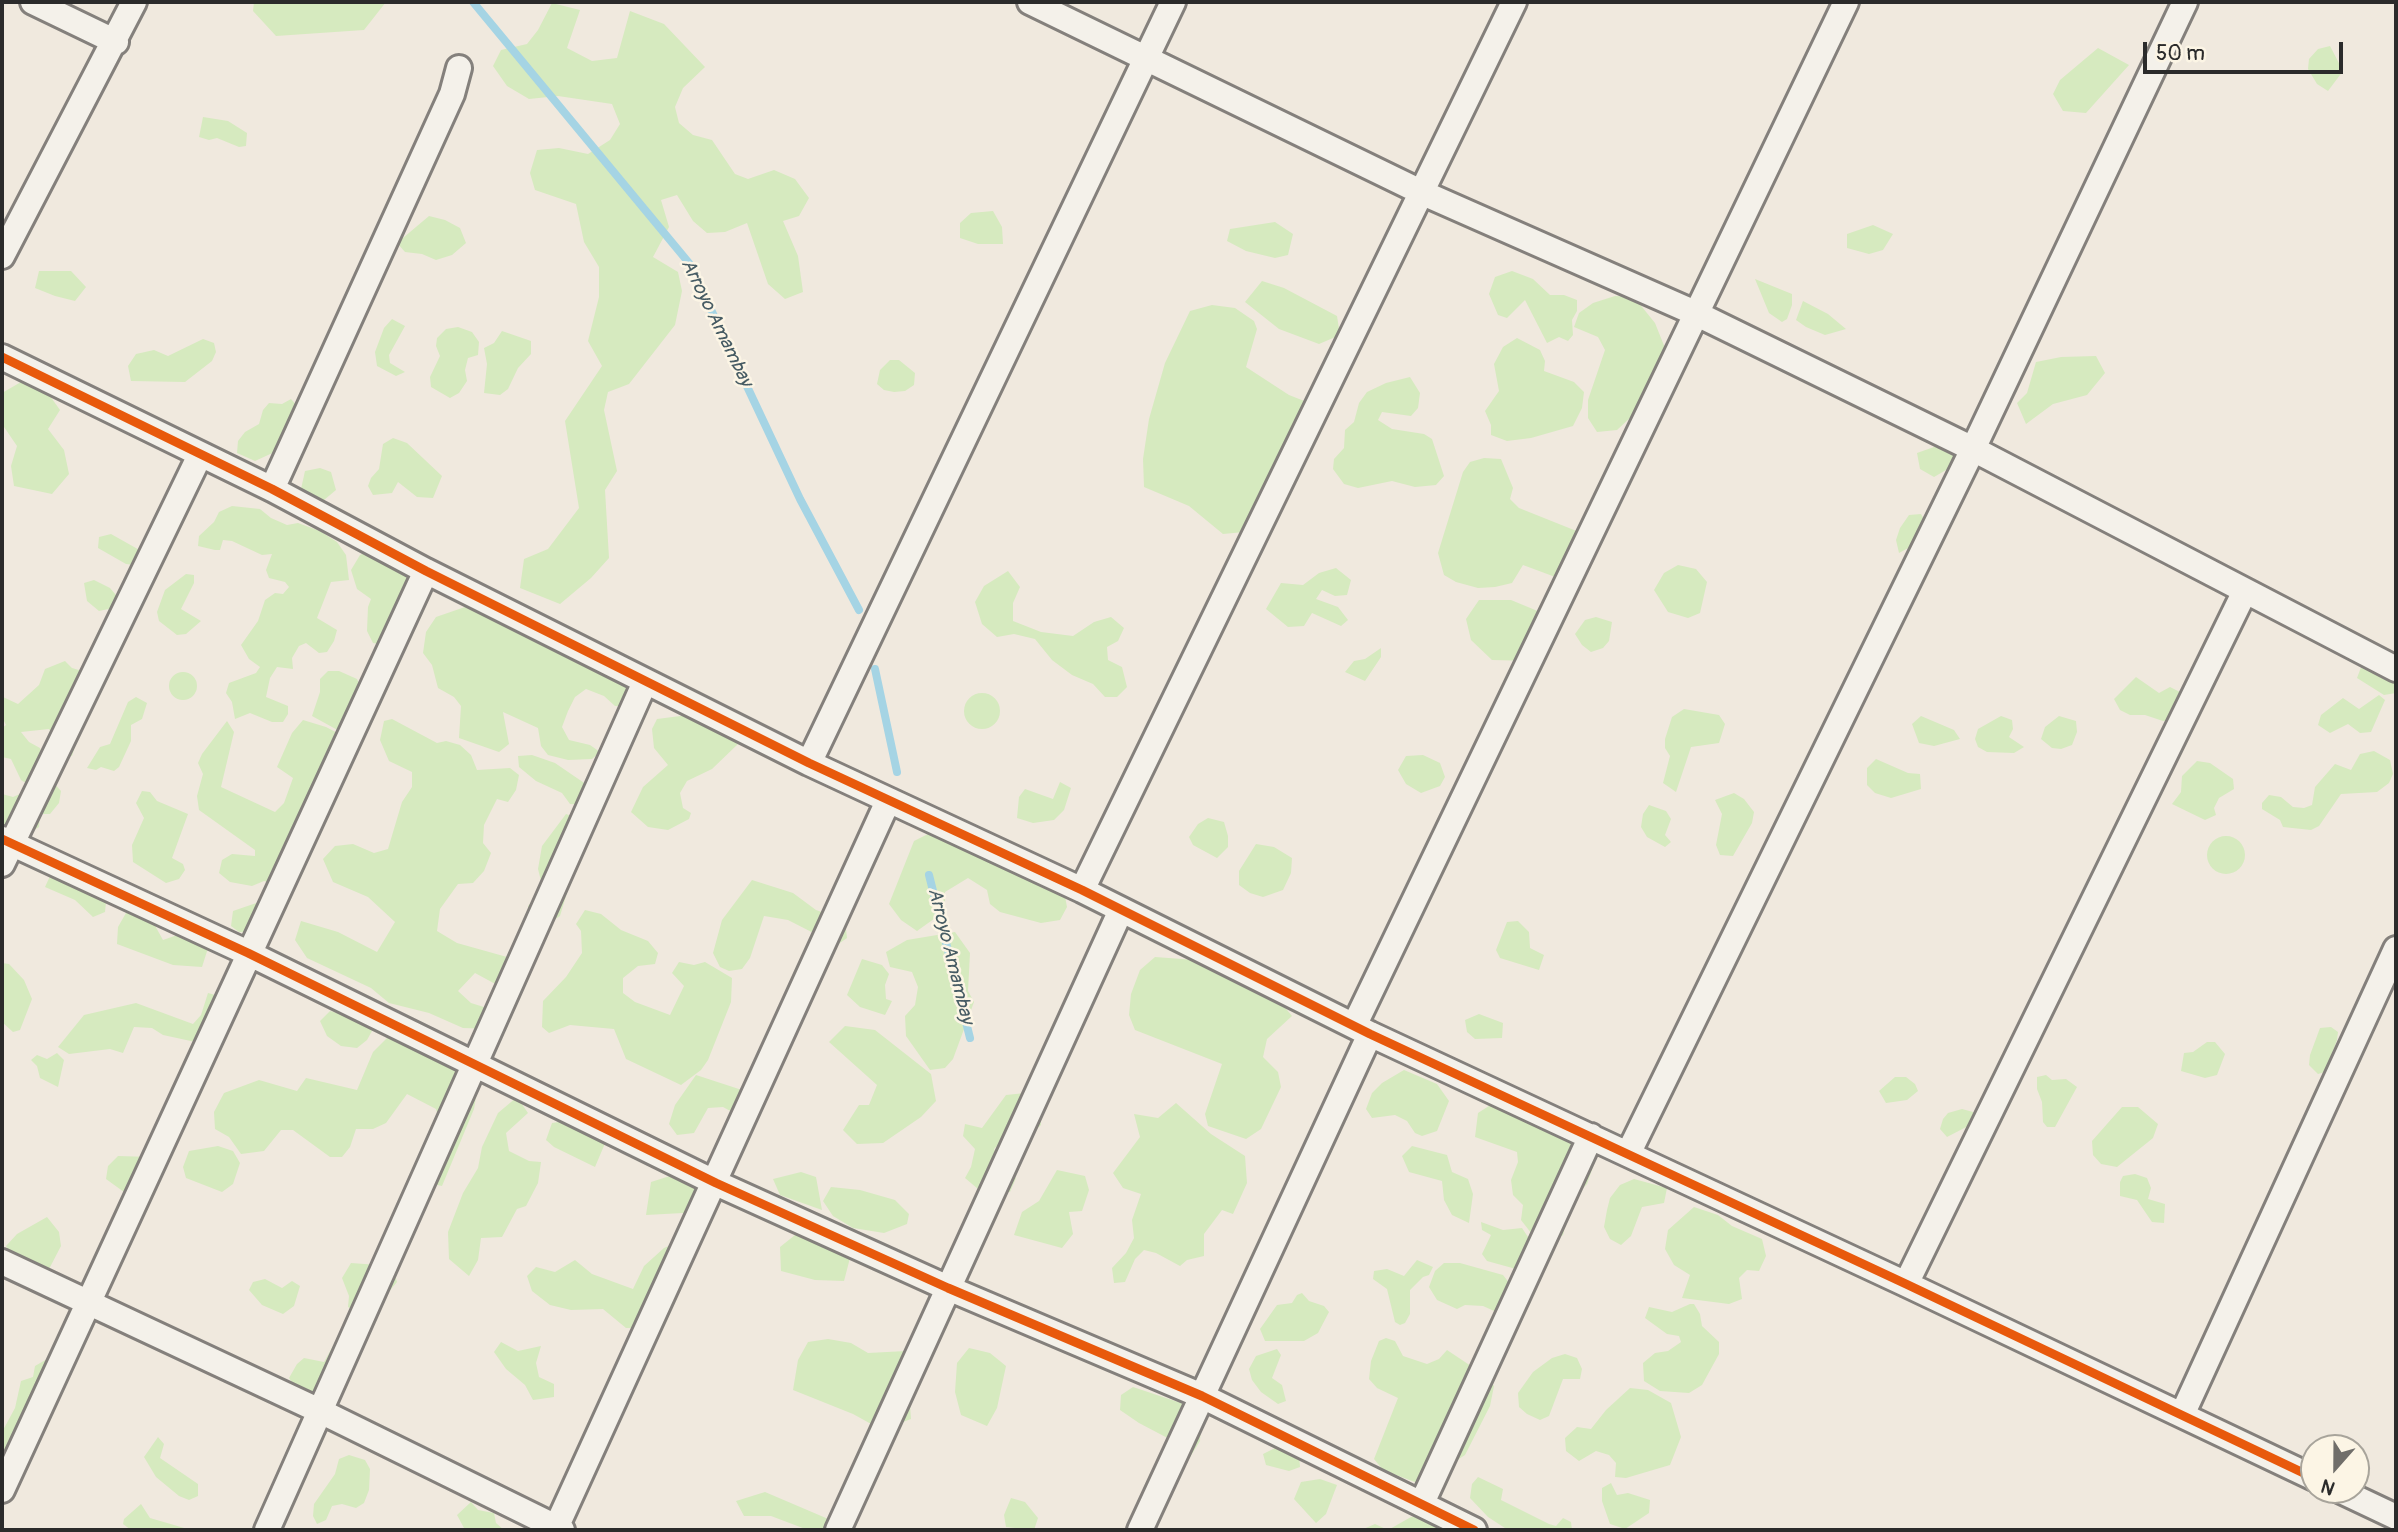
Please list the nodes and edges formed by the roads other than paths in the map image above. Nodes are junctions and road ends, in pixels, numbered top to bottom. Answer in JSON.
{"nodes":[{"id":1,"x":33,"y":2,"type":"edge"},
{"id":2,"x":134,"y":2,"type":"edge"},
{"id":3,"x":1030,"y":2,"type":"edge"},
{"id":4,"x":1173,"y":2,"type":"edge"},
{"id":5,"x":1514,"y":2,"type":"edge"},
{"id":6,"x":1846,"y":2,"type":"edge"},
{"id":7,"x":2185,"y":2,"type":"edge"},
{"id":8,"x":116,"y":42,"type":"junction"},
{"id":9,"x":1146,"y":58,"type":"junction"},
{"id":10,"x":459,"y":68,"type":"dead end"},
{"id":11,"x":1423,"y":193,"type":"junction"},
{"id":12,"x":2,"y":256,"type":"edge"},
{"id":13,"x":1695,"y":313,"type":"junction"},
{"id":14,"x":2,"y":357,"type":"edge"},
{"id":15,"x":1973,"y":449,"type":"junction"},
{"id":16,"x":200,"y":455,"type":"junction"},
{"id":17,"x":272,"y":489,"type":"junction"},
{"id":18,"x":426,"y":571,"type":"junction"},
{"id":19,"x":2245,"y":591,"type":"junction"},
{"id":20,"x":2396,"y":669,"type":"edge"},
{"id":21,"x":645,"y":681,"type":"junction"},
{"id":22,"x":809,"y":763,"type":"junction"},
{"id":23,"x":888,"y":801,"type":"junction"},
{"id":24,"x":5,"y":849,"type":"edge"},
{"id":25,"x":1082,"y":890,"type":"junction"},
{"id":26,"x":1121,"y":909,"type":"junction"},
{"id":27,"x":2396,"y":949,"type":"edge"},
{"id":28,"x":248,"y":953,"type":"junction"},
{"id":29,"x":1363,"y":1029,"type":"junction"},
{"id":30,"x":476,"y":1066,"type":"junction"},
{"id":31,"x":1591,"y":1136,"type":"junction"},
{"id":32,"x":1628,"y":1154,"type":"junction"},
{"id":33,"x":716,"y":1183,"type":"junction"},
{"id":34,"x":2,"y":1262,"type":"edge"},
{"id":35,"x":1906,"y":1283,"type":"junction"},
{"id":36,"x":948,"y":1288,"type":"junction"},
{"id":37,"x":88,"y":1303,"type":"junction"},
{"id":38,"x":1202,"y":1396,"type":"junction"},
{"id":39,"x":322,"y":1412,"type":"junction"},
{"id":40,"x":2182,"y":1415,"type":"junction"},
{"id":41,"x":2300,"y":1471,"type":"edge"},
{"id":42,"x":2,"y":1490,"type":"edge"},
{"id":43,"x":1422,"y":1503,"type":"junction"},
{"id":44,"x":2369,"y":1504,"type":"edge"},
{"id":45,"x":2396,"y":1517,"type":"edge"},
{"id":46,"x":558,"y":1529,"type":"edge"},
{"id":47,"x":267,"y":1530,"type":"edge"},
{"id":48,"x":838,"y":1530,"type":"edge"},
{"id":49,"x":1140,"y":1530,"type":"edge"},
{"id":50,"x":1474,"y":1530,"type":"edge"}],
"edges":[{"from":1,"to":8,"type":"street"},
{"from":2,"to":8,"type":"street"},
{"from":3,"to":9,"type":"street"},
{"from":4,"to":9,"type":"street"},
{"from":5,"to":11,"type":"street"},
{"from":6,"to":13,"type":"street"},
{"from":7,"to":15,"type":"street"},
{"from":8,"to":12,"type":"street"},
{"from":9,"to":11,"type":"street"},
{"from":9,"to":22,"type":"street"},
{"from":10,"to":17,"type":"street"},
{"from":11,"to":13,"type":"street"},
{"from":11,"to":25,"type":"street"},
{"from":13,"to":15,"type":"street"},
{"from":13,"to":29,"type":"street"},
{"from":14,"to":16,"type":"street"},
{"from":15,"to":19,"type":"street"},
{"from":15,"to":32,"type":"street"},
{"from":16,"to":17,"type":"street"},
{"from":16,"to":24,"type":"street"},
{"from":17,"to":18,"type":"street"},
{"from":18,"to":21,"type":"street"},
{"from":18,"to":28,"type":"street"},
{"from":19,"to":20,"type":"street"},
{"from":19,"to":35,"type":"street"},
{"from":21,"to":22,"type":"street"},
{"from":21,"to":30,"type":"street"},
{"from":22,"to":23,"type":"street"},
{"from":23,"to":25,"type":"street"},
{"from":23,"to":33,"type":"street"},
{"from":24,"to":28,"type":"street"},
{"from":25,"to":26,"type":"street"},
{"from":26,"to":29,"type":"street"},
{"from":26,"to":36,"type":"street"},
{"from":27,"to":40,"type":"street"},
{"from":28,"to":30,"type":"street"},
{"from":28,"to":37,"type":"street"},
{"from":29,"to":31,"type":"street"},
{"from":29,"to":38,"type":"street"},
{"from":30,"to":33,"type":"street"},
{"from":30,"to":39,"type":"street"},
{"from":31,"to":32,"type":"street"},
{"from":31,"to":43,"type":"street"},
{"from":32,"to":35,"type":"street"},
{"from":33,"to":36,"type":"street"},
{"from":33,"to":46,"type":"street"},
{"from":34,"to":37,"type":"street"},
{"from":35,"to":40,"type":"street"},
{"from":36,"to":38,"type":"street"},
{"from":36,"to":48,"type":"street"},
{"from":37,"to":39,"type":"street"},
{"from":37,"to":42,"type":"street"},
{"from":38,"to":43,"type":"street"},
{"from":38,"to":49,"type":"street"},
{"from":39,"to":46,"type":"street"},
{"from":39,"to":47,"type":"street"},
{"from":40,"to":41,"type":"street"},
{"from":43,"to":50,"type":"street"},
{"from":44,"to":45,"type":"street"}]}
